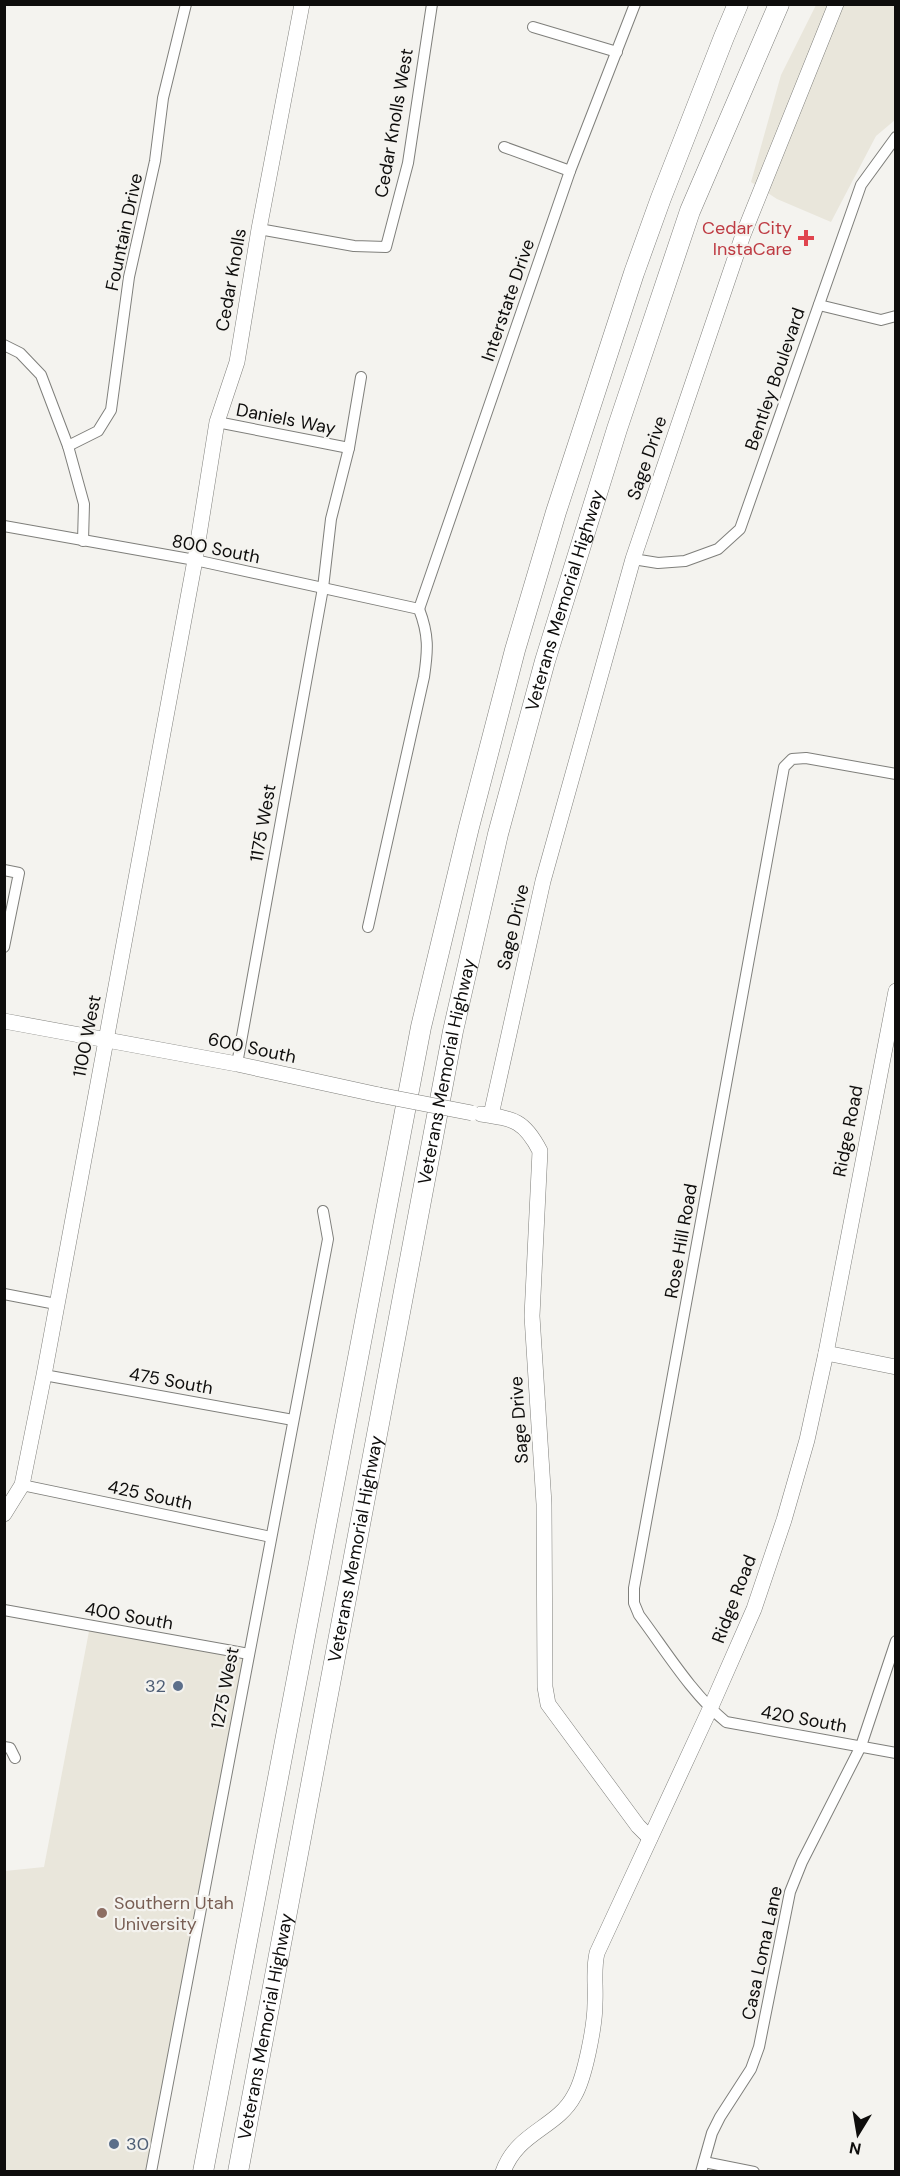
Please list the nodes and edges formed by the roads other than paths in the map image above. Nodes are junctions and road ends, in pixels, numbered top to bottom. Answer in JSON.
{"nodes":[{"id":1,"x":186,"y":4,"type":"edge"},
{"id":2,"x":302,"y":4,"type":"edge"},
{"id":3,"x":432,"y":4,"type":"edge"},
{"id":4,"x":635,"y":4,"type":"edge"},
{"id":5,"x":731,"y":4,"type":"edge"},
{"id":6,"x":738,"y":4,"type":"edge"},
{"id":7,"x":779,"y":4,"type":"edge"},
{"id":8,"x":836,"y":4,"type":"edge"},
{"id":9,"x":533,"y":27,"type":"dead end"},
{"id":10,"x":724,"y":37,"type":"junction"},
{"id":11,"x":617,"y":52,"type":"junction"},
{"id":12,"x":896,"y":137,"type":"edge"},
{"id":13,"x":504,"y":147,"type":"dead end"},
{"id":14,"x":570,"y":171,"type":"junction"},
{"id":15,"x":259,"y":229,"type":"junction"},
{"id":16,"x":819,"y":305,"type":"junction"},
{"id":17,"x":896,"y":316,"type":"edge"},
{"id":18,"x":4,"y":345,"type":"edge"},
{"id":19,"x":361,"y":377,"type":"dead end"},
{"id":20,"x":217,"y":422,"type":"junction"},
{"id":21,"x":68,"y":446,"type":"junction"},
{"id":22,"x":349,"y":448,"type":"junction"},
{"id":23,"x":4,"y":526,"type":"edge"},
{"id":24,"x":83,"y":541,"type":"junction"},
{"id":25,"x":633,"y":559,"type":"junction"},
{"id":26,"x":195,"y":561,"type":"junction"},
{"id":27,"x":323,"y":588,"type":"junction"},
{"id":28,"x":419,"y":609,"type":"junction"},
{"id":29,"x":896,"y":774,"type":"edge"},
{"id":30,"x":4,"y":870,"type":"edge"},
{"id":31,"x":368,"y":927,"type":"dead end"},
{"id":32,"x":4,"y":947,"type":"edge"},
{"id":33,"x":896,"y":991,"type":"edge"},
{"id":34,"x":4,"y":1020,"type":"edge"},
{"id":35,"x":106,"y":1040,"type":"junction"},
{"id":36,"x":237,"y":1064,"type":"junction"},
{"id":37,"x":491,"y":1115,"type":"junction"},
{"id":38,"x":322,"y":1211,"type":"dead end"},
{"id":39,"x":4,"y":1294,"type":"edge"},
{"id":40,"x":56,"y":1304,"type":"junction"},
{"id":41,"x":825,"y":1353,"type":"junction"},
{"id":42,"x":896,"y":1366,"type":"edge"},
{"id":43,"x":44,"y":1375,"type":"junction"},
{"id":44,"x":292,"y":1420,"type":"junction"},
{"id":45,"x":22,"y":1485,"type":"junction"},
{"id":46,"x":4,"y":1514,"type":"edge"},
{"id":47,"x":271,"y":1537,"type":"junction"},
{"id":48,"x":4,"y":1610,"type":"edge"},
{"id":49,"x":896,"y":1641,"type":"edge"},
{"id":50,"x":249,"y":1654,"type":"junction"},
{"id":51,"x":710,"y":1709,"type":"junction"},
{"id":52,"x":861,"y":1746,"type":"junction"},
{"id":53,"x":4,"y":1747,"type":"edge"},
{"id":54,"x":896,"y":1752,"type":"edge"},
{"id":55,"x":15,"y":1758,"type":"dead end"},
{"id":56,"x":650,"y":1838,"type":"junction"},
{"id":57,"x":702,"y":2167,"type":"edge"},
{"id":58,"x":151,"y":2172,"type":"edge"},
{"id":59,"x":202,"y":2172,"type":"edge"},
{"id":60,"x":238,"y":2172,"type":"edge"},
{"id":61,"x":503,"y":2172,"type":"edge"},
{"id":62,"x":753,"y":2172,"type":"edge"}],
"edges":[{"from":1,"to":21,"type":"street","name":"Fountain Drive"},
{"from":2,"to":15,"type":"street","name":"Cedar Knolls"},
{"from":3,"to":15,"type":"street","name":"Cedar Knolls West"},
{"from":4,"to":11,"type":"street","name":"Interstate Drive"},
{"from":5,"to":10,"type":"highway"},
{"from":6,"to":10,"type":"highway","name":"Veterans Memorial Highway"},
{"from":7,"to":60,"type":"highway","name":"Veterans Memorial Highway"},
{"from":8,"to":25,"type":"street","name":"Sage Drive"},
{"from":9,"to":11,"type":"street"},
{"from":10,"to":59,"type":"highway","name":"Veterans Memorial Highway"},
{"from":11,"to":14,"type":"street","name":"Interstate Drive"},
{"from":12,"to":16,"type":"street","name":"Bentley Boulevard"},
{"from":13,"to":14,"type":"street"},
{"from":14,"to":28,"type":"street","name":"Interstate Drive"},
{"from":15,"to":20,"type":"street","name":"Cedar Knolls"},
{"from":16,"to":17,"type":"street"},
{"from":16,"to":25,"type":"street","name":"Bentley Boulevard"},
{"from":18,"to":21,"type":"street"},
{"from":19,"to":22,"type":"street"},
{"from":20,"to":22,"type":"street","name":"Daniels Way"},
{"from":20,"to":26,"type":"street","name":"Cedar Knolls"},
{"from":21,"to":24,"type":"street"},
{"from":22,"to":27,"type":"street"},
{"from":23,"to":24,"type":"street","name":"800 South"},
{"from":24,"to":26,"type":"street","name":"800 South"},
{"from":25,"to":37,"type":"street","name":"Sage Drive"},
{"from":26,"to":27,"type":"street","name":"800 South"},
{"from":26,"to":35,"type":"street","name":"1100 West"},
{"from":27,"to":28,"type":"street","name":"800 South"},
{"from":27,"to":36,"type":"street","name":"1175 West"},
{"from":28,"to":31,"type":"street"},
{"from":29,"to":51,"type":"street","name":"Rose Hill Road"},
{"from":30,"to":32,"type":"street"},
{"from":33,"to":41,"type":"street","name":"Ridge Road"},
{"from":34,"to":35,"type":"street","name":"600 South"},
{"from":35,"to":36,"type":"street","name":"600 South"},
{"from":35,"to":40,"type":"street","name":"1100 West"},
{"from":36,"to":37,"type":"street","name":"600 South","bridge":true},
{"from":37,"to":56,"type":"street","name":"Sage Drive"},
{"from":38,"to":44,"type":"street","name":"1275 West"},
{"from":39,"to":40,"type":"street"},
{"from":40,"to":43,"type":"street","name":"1100 West"},
{"from":41,"to":42,"type":"street"},
{"from":41,"to":51,"type":"street","name":"Ridge Road"},
{"from":43,"to":44,"type":"street","name":"475 South"},
{"from":43,"to":45,"type":"street","name":"1100 West"},
{"from":44,"to":47,"type":"street","name":"1275 West"},
{"from":45,"to":46,"type":"street","name":"1100 West"},
{"from":45,"to":47,"type":"street","name":"425 South"},
{"from":47,"to":50,"type":"street","name":"1275 West"},
{"from":48,"to":50,"type":"street","name":"400 South"},
{"from":49,"to":52,"type":"street","name":"Casa Loma Lane"},
{"from":50,"to":58,"type":"street","name":"1275 West"},
{"from":51,"to":52,"type":"street","name":"420 South"},
{"from":51,"to":56,"type":"street","name":"Ridge Road"},
{"from":52,"to":54,"type":"street","name":"420 South"},
{"from":52,"to":57,"type":"street","name":"Casa Loma Lane"},
{"from":53,"to":55,"type":"street"},
{"from":56,"to":61,"type":"street","name":"Ridge Road"},
{"from":57,"to":62,"type":"street"}]}
